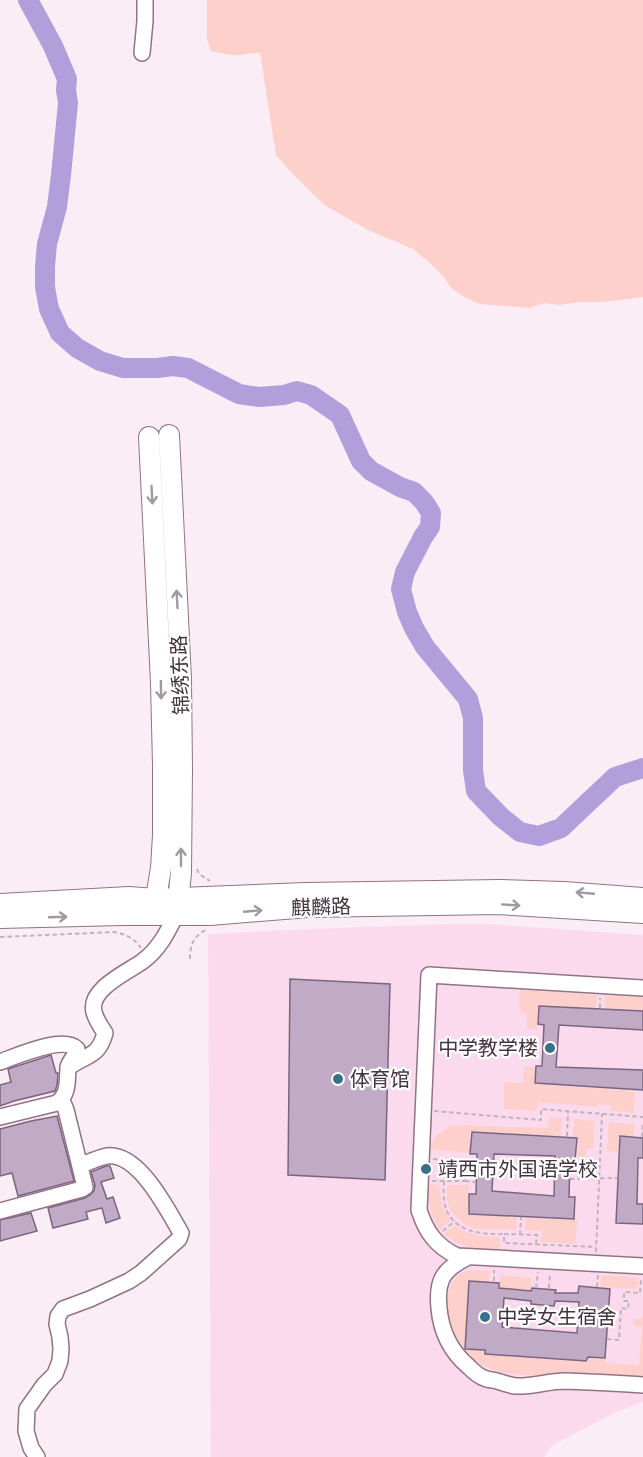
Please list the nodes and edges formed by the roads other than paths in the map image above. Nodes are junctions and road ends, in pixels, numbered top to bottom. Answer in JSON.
{"nodes":[{"id":1,"x":145,"y":0,"type":"edge"},
{"id":2,"x":142,"y":53,"type":"dead end"},
{"id":3,"x":169,"y":435,"type":"dead end"},
{"id":4,"x":149,"y":437,"type":"dead end"},
{"id":5,"x":643,"y":898,"type":"edge"},
{"id":6,"x":0,"y":904,"type":"edge"},
{"id":7,"x":177,"y":906,"type":"junction"},
{"id":8,"x":155,"y":907,"type":"junction"},
{"id":9,"x":643,"y":913,"type":"edge"},
{"id":10,"x":0,"y":918,"type":"edge"},
{"id":11,"x":643,"y":987,"type":"edge"},
{"id":12,"x":0,"y":1062,"type":"edge"},
{"id":13,"x":68,"y":1068,"type":"junction"},
{"id":14,"x":62,"y":1100,"type":"junction"},
{"id":15,"x":0,"y":1117,"type":"edge"},
{"id":16,"x":81,"y":1165,"type":"junction"},
{"id":17,"x":0,"y":1211,"type":"edge"},
{"id":18,"x":440,"y":1246,"type":"junction"},
{"id":19,"x":468,"y":1257,"type":"junction"},
{"id":20,"x":642,"y":1266,"type":"edge"},
{"id":21,"x":446,"y":1272,"type":"junction"},
{"id":22,"x":643,"y":1385,"type":"edge"},
{"id":23,"x":37,"y":1457,"type":"edge"}],
"edges":[{"from":1,"to":2,"type":"street"},
{"from":7,"to":3,"type":"main road","name":"锦绣东路","one_way":true},
{"from":4,"to":8,"type":"main road","name":"锦绣东路","one_way":true},
{"from":5,"to":7,"type":"main road","name":"麒麟路","one_way":true},
{"from":6,"to":8,"type":"main road","name":"麒麟路"},
{"from":7,"to":8,"type":"main road","name":"麒麟路"},
{"from":7,"to":9,"type":"main road","name":"麒麟路","one_way":true},
{"from":7,"to":13,"type":"street"},
{"from":10,"to":8,"type":"main road","name":"麒麟路","one_way":true},
{"from":11,"to":18,"type":"street"},
{"from":12,"to":13,"type":"street"},
{"from":13,"to":14,"type":"street"},
{"from":14,"to":15,"type":"street"},
{"from":14,"to":16,"type":"street"},
{"from":16,"to":17,"type":"street"},
{"from":16,"to":23,"type":"street"},
{"from":18,"to":19,"type":"street"},
{"from":18,"to":21,"type":"street"},
{"from":19,"to":20,"type":"street"},
{"from":19,"to":21,"type":"street"},
{"from":21,"to":22,"type":"street"}]}
